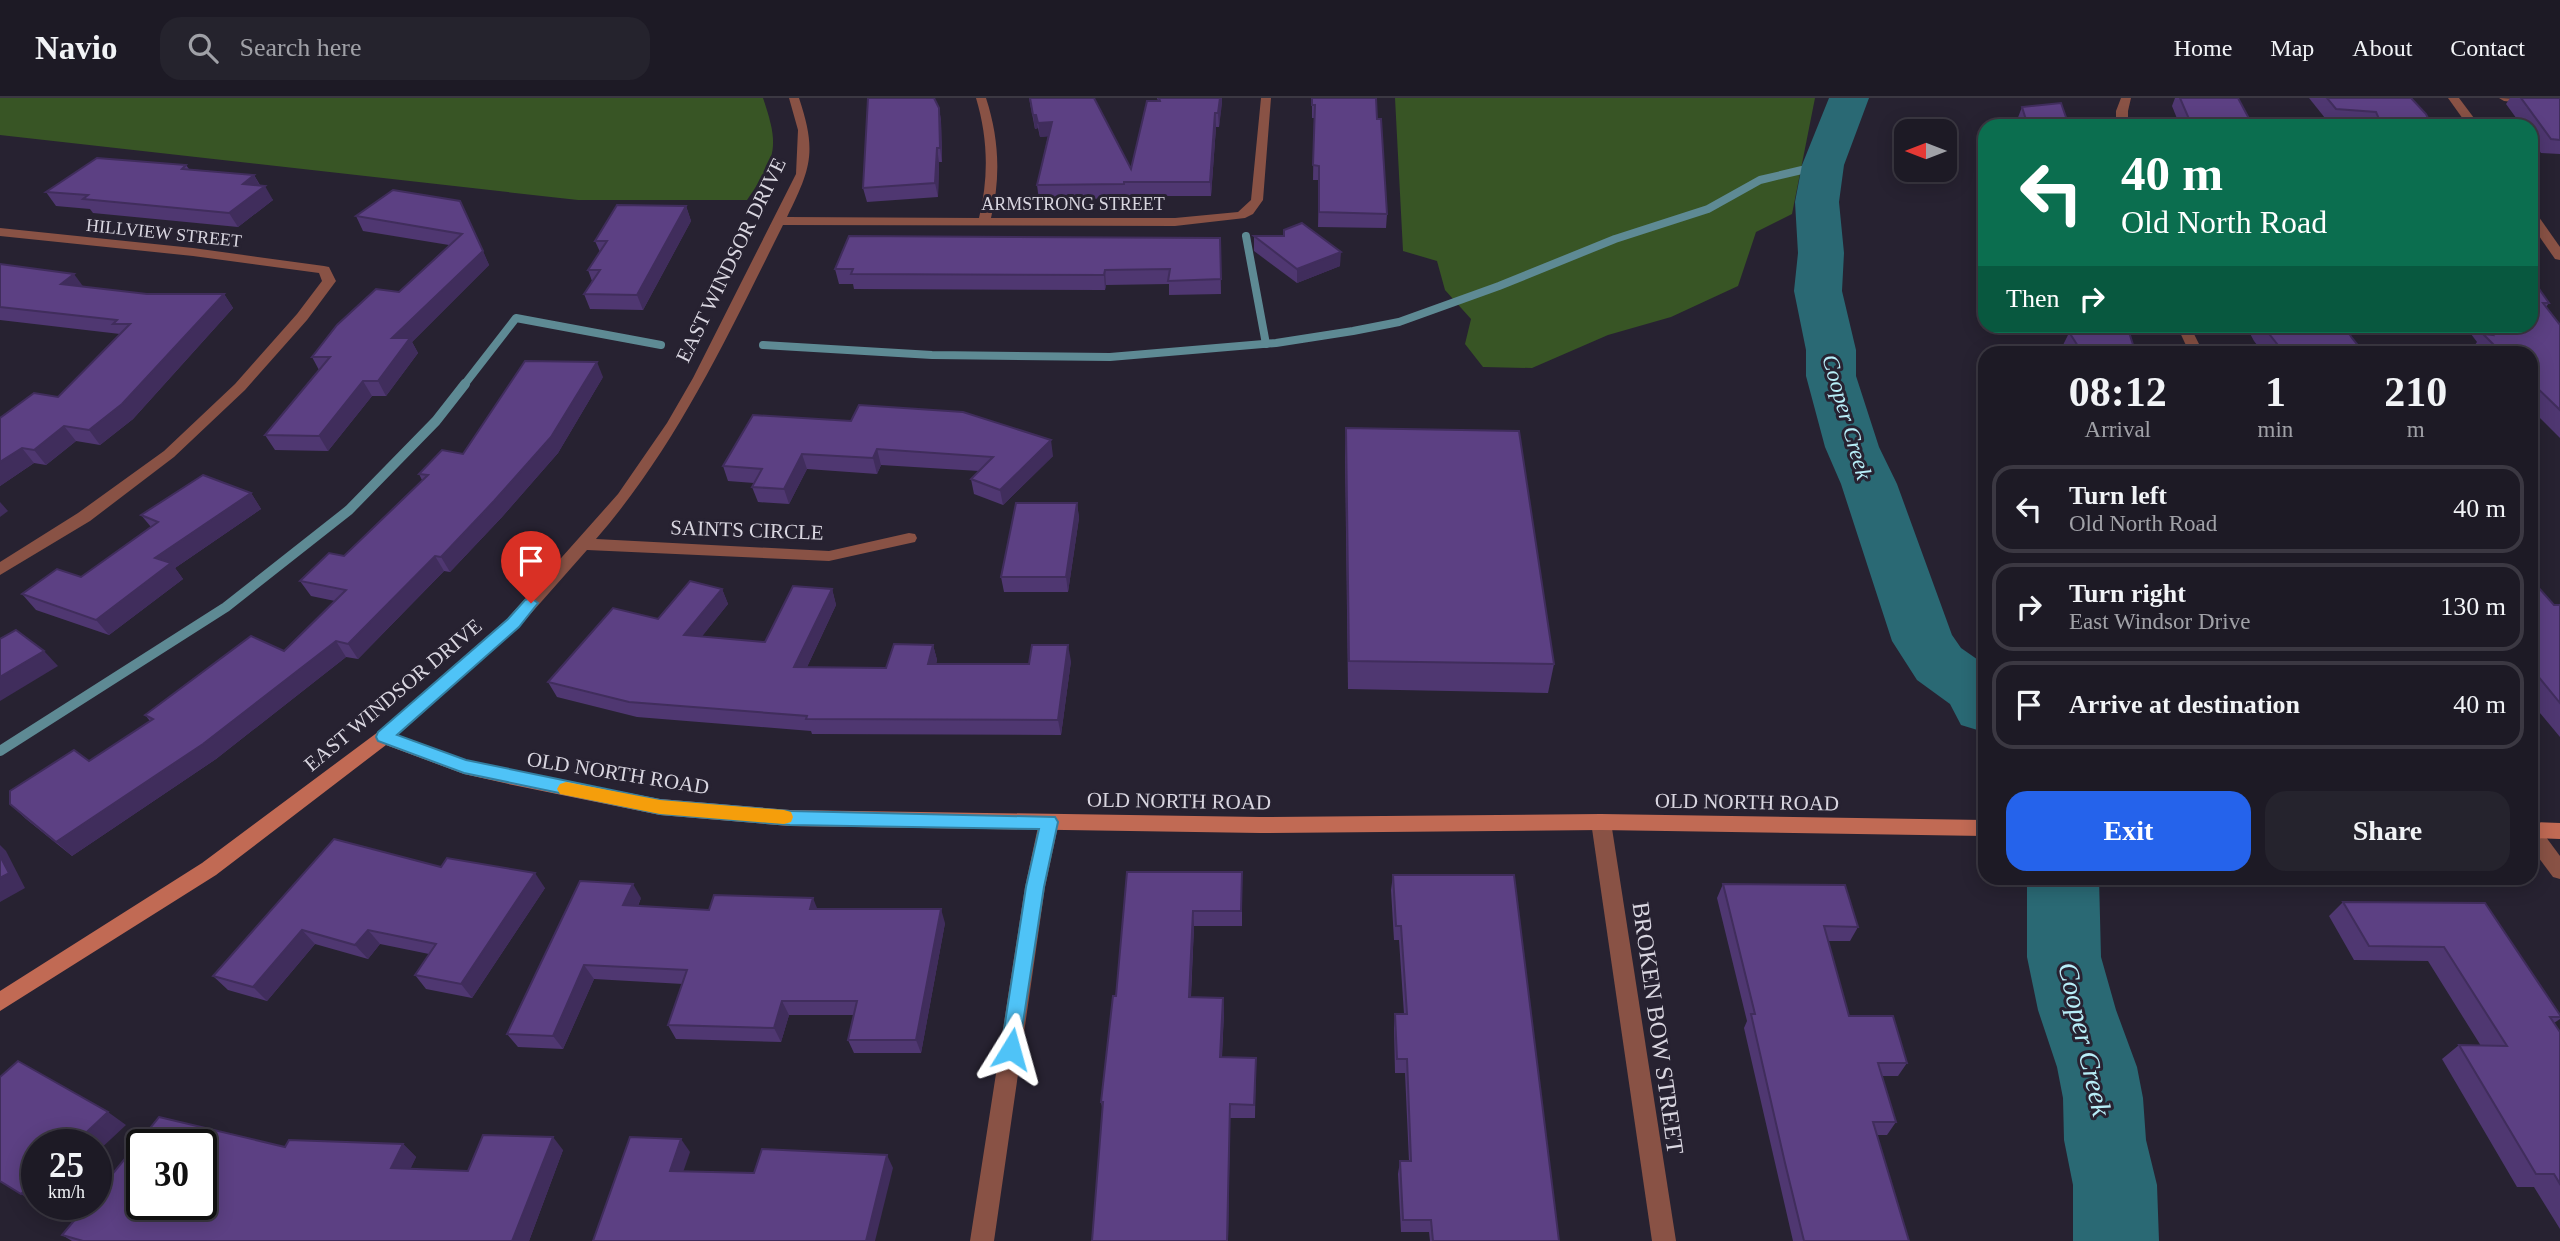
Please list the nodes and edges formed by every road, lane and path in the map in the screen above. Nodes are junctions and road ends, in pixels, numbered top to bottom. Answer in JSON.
{"nodes":[{"id":1,"x":794,"y":98,"type":"edge"},
{"id":2,"x":981,"y":98,"type":"edge"},
{"id":3,"x":1266,"y":98,"type":"edge"},
{"id":4,"x":2126,"y":98,"type":"edge"},
{"id":5,"x":2453,"y":98,"type":"edge"},
{"id":6,"x":2504,"y":98,"type":"edge"},
{"id":7,"x":2560,"y":104,"type":"edge"},
{"id":8,"x":2122,"y":119,"type":"edge"},
{"id":9,"x":2469,"y":119,"type":"edge"},
{"id":10,"x":779,"y":221,"type":"junction"},
{"id":11,"x":984,"y":222,"type":"junction"},
{"id":12,"x":2538,"y":224,"type":"edge"},
{"id":13,"x":0,"y":232,"type":"edge"},
{"id":14,"x":2560,"y":256,"type":"edge"},
{"id":15,"x":909,"y":538,"type":"dead end"},
{"id":16,"x":583,"y":544,"type":"junction"},
{"id":17,"x":0,"y":569,"type":"edge"},
{"id":18,"x":384,"y":737,"type":"junction"},
{"id":19,"x":1049,"y":822,"type":"junction"},
{"id":20,"x":1601,"y":822,"type":"junction"},
{"id":21,"x":1978,"y":828,"type":"edge"},
{"id":22,"x":2538,"y":830,"type":"edge"},
{"id":23,"x":2560,"y":831,"type":"edge"},
{"id":24,"x":2538,"y":841,"type":"edge"},
{"id":25,"x":2560,"y":870,"type":"edge"},
{"id":26,"x":0,"y":1002,"type":"edge"},
{"id":27,"x":982,"y":1241,"type":"edge"},
{"id":28,"x":1664,"y":1241,"type":"edge"}],
"edges":[{"from":1,"to":10,"type":"street","name":"EAST WINDSOR DRIVE"},
{"from":2,"to":11,"type":"street"},
{"from":3,"to":11,"type":"street","name":"ARMSTRONG STREET"},
{"from":4,"to":8,"type":"street"},
{"from":5,"to":9,"type":"street"},
{"from":6,"to":7,"type":"street"},
{"from":10,"to":11,"type":"street","name":"ARMSTRONG STREET"},
{"from":10,"to":16,"type":"street","name":"EAST WINDSOR DRIVE"},
{"from":12,"to":14,"type":"street"},
{"from":13,"to":17,"type":"street","name":"HILLVIEW STREET"},
{"from":15,"to":16,"type":"street","name":"SAINTS CIRCLE"},
{"from":16,"to":18,"type":"street","name":"EAST WINDSOR DRIVE"},
{"from":18,"to":19,"type":"street","name":"OLD NORTH ROAD"},
{"from":18,"to":26,"type":"street","name":"EAST WINDSOR DRIVE"},
{"from":19,"to":20,"type":"street","name":"OLD NORTH ROAD"},
{"from":19,"to":27,"type":"street"},
{"from":20,"to":21,"type":"street","name":"OLD NORTH ROAD"},
{"from":20,"to":28,"type":"street","name":"BROKEN BOW STREET"},
{"from":22,"to":23,"type":"street"},
{"from":24,"to":25,"type":"street"}]}
